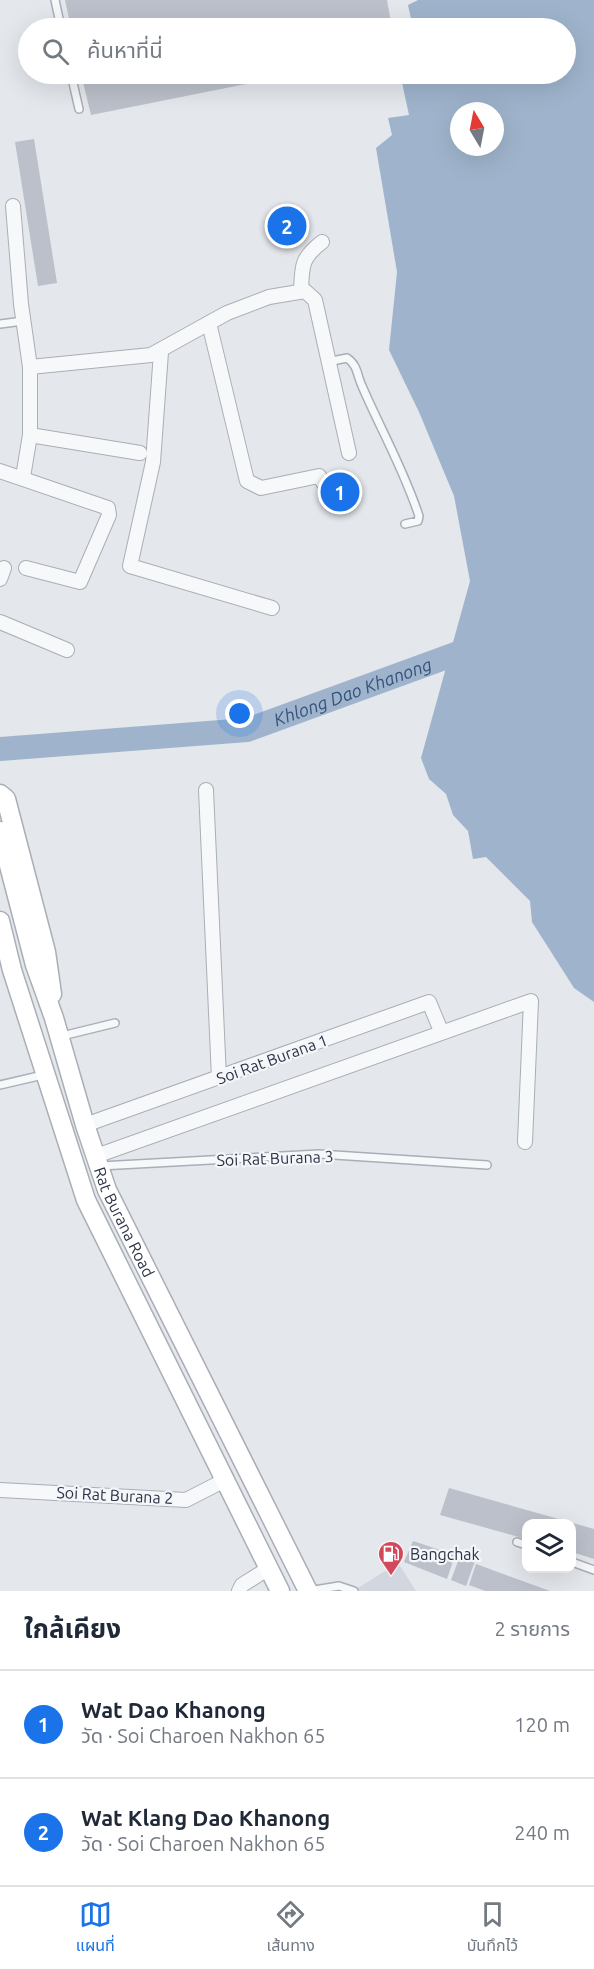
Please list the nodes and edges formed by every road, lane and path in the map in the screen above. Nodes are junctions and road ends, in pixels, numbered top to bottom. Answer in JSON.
{"nodes":[{"id":1,"x":55,"y":0,"type":"edge"},
{"id":2,"x":59,"y":18,"type":"edge"},
{"id":3,"x":73,"y":84,"type":"edge"},
{"id":4,"x":79,"y":109,"type":"dead end"},
{"id":5,"x":11,"y":206,"type":"edge"},
{"id":6,"x":322,"y":242,"type":"dead end"},
{"id":7,"x":301,"y":291,"type":"junction"},
{"id":8,"x":23,"y":321,"type":"junction"},
{"id":9,"x":209,"y":323,"type":"junction"},
{"id":10,"x":0,"y":324,"type":"edge"},
{"id":11,"x":160,"y":352,"type":"junction"},
{"id":12,"x":327,"y":362,"type":"junction"},
{"id":13,"x":30,"y":367,"type":"junction"},
{"id":14,"x":30,"y":435,"type":"junction"},
{"id":15,"x":140,"y":453,"type":"dead end"},
{"id":16,"x":349,"y":453,"type":"dead end"},
{"id":17,"x":0,"y":471,"type":"edge"},
{"id":18,"x":23,"y":477,"type":"junction"},
{"id":19,"x":325,"y":485,"type":"dead end"},
{"id":20,"x":405,"y":524,"type":"dead end"},
{"id":21,"x":26,"y":568,"type":"dead end"},
{"id":22,"x":272,"y":608,"type":"dead end"},
{"id":23,"x":0,"y":622,"type":"edge"},
{"id":24,"x":67,"y":650,"type":"dead end"},
{"id":25,"x":206,"y":790,"type":"dead end"},
{"id":26,"x":0,"y":794,"type":"edge"},
{"id":27,"x":0,"y":831,"type":"edge"},
{"id":28,"x":0,"y":921,"type":"edge"},
{"id":29,"x":6,"y":968,"type":"edge"},
{"id":30,"x":54,"y":1018,"type":"junction"},
{"id":31,"x":115,"y":1023,"type":"dead end"},
{"id":32,"x":441,"y":1031,"type":"junction"},
{"id":33,"x":59,"y":1036,"type":"junction"},
{"id":34,"x":46,"y":1075,"type":"junction"},
{"id":35,"x":219,"y":1077,"type":"junction"},
{"id":36,"x":0,"y":1085,"type":"edge"},
{"id":37,"x":85,"y":1125,"type":"junction"},
{"id":38,"x":525,"y":1142,"type":"dead end"},
{"id":39,"x":98,"y":1161,"type":"junction"},
{"id":40,"x":487,"y":1165,"type":"dead end"},
{"id":41,"x":158,"y":1291,"type":"junction"},
{"id":42,"x":137,"y":1301,"type":"junction"},
{"id":43,"x":225,"y":1480,"type":"junction"},
{"id":44,"x":0,"y":1490,"type":"edge"},
{"id":45,"x":517,"y":1542,"type":"dead end"},
{"id":46,"x":522,"y":1544,"type":"edge"},
{"id":47,"x":576,"y":1563,"type":"edge"},
{"id":48,"x":269,"y":1568,"type":"junction"},
{"id":49,"x":594,"y":1570,"type":"edge"},
{"id":50,"x":276,"y":1590,"type":"edge"},
{"id":51,"x":239,"y":1591,"type":"edge"},
{"id":52,"x":308,"y":1591,"type":"edge"},
{"id":53,"x":354,"y":1591,"type":"edge"}],
"edges":[{"from":1,"to":2,"type":"lane"},
{"from":3,"to":4,"type":"lane"},
{"from":5,"to":8,"type":"street"},
{"from":6,"to":7,"type":"street"},
{"from":7,"to":9,"type":"street"},
{"from":7,"to":12,"type":"street"},
{"from":8,"to":10,"type":"lane"},
{"from":8,"to":13,"type":"street"},
{"from":9,"to":11,"type":"street"},
{"from":9,"to":19,"type":"street"},
{"from":11,"to":13,"type":"street"},
{"from":11,"to":22,"type":"street"},
{"from":12,"to":16,"type":"street"},
{"from":12,"to":20,"type":"lane"},
{"from":13,"to":14,"type":"street"},
{"from":14,"to":15,"type":"street"},
{"from":14,"to":18,"type":"street"},
{"from":17,"to":18,"type":"street"},
{"from":18,"to":21,"type":"street"},
{"from":23,"to":24,"type":"street"},
{"from":25,"to":35,"type":"street"},
{"from":26,"to":30,"type":"main road"},
{"from":27,"to":30,"type":"main road","name":"Rat Burana Road"},
{"from":28,"to":29,"type":"main road","name":"Rat Burana Road"},
{"from":29,"to":34,"type":"main road","name":"Rat Burana Road"},
{"from":30,"to":33,"type":"main road","name":"Rat Burana Road"},
{"from":31,"to":33,"type":"lane"},
{"from":32,"to":35,"type":"street","name":"Soi Rat Burana 1"},
{"from":32,"to":38,"type":"street","name":"Soi Rat Burana 1"},
{"from":32,"to":39,"type":"street","name":"Soi Rat Burana 1"},
{"from":33,"to":37,"type":"main road","name":"Rat Burana Road"},
{"from":34,"to":36,"type":"lane"},
{"from":34,"to":42,"type":"main road","name":"Rat Burana Road"},
{"from":35,"to":37,"type":"street","name":"Soi Rat Burana 1"},
{"from":37,"to":39,"type":"main road","name":"Rat Burana Road"},
{"from":39,"to":40,"type":"lane","name":"Soi Rat Burana 3"},
{"from":39,"to":41,"type":"main road","name":"Rat Burana Road"},
{"from":41,"to":42,"type":"main road"},
{"from":41,"to":52,"type":"main road","name":"Rat Burana Road"},
{"from":42,"to":43,"type":"main road","name":"Rat Burana Road"},
{"from":43,"to":44,"type":"street","name":"Soi Rat Burana 2"},
{"from":43,"to":48,"type":"main road","name":"Rat Burana Road"},
{"from":45,"to":46,"type":"lane"},
{"from":47,"to":49,"type":"lane"},
{"from":48,"to":50,"type":"main road","name":"Rat Burana Road"},
{"from":48,"to":51,"type":"street"},
{"from":52,"to":53,"type":"lane"}]}
